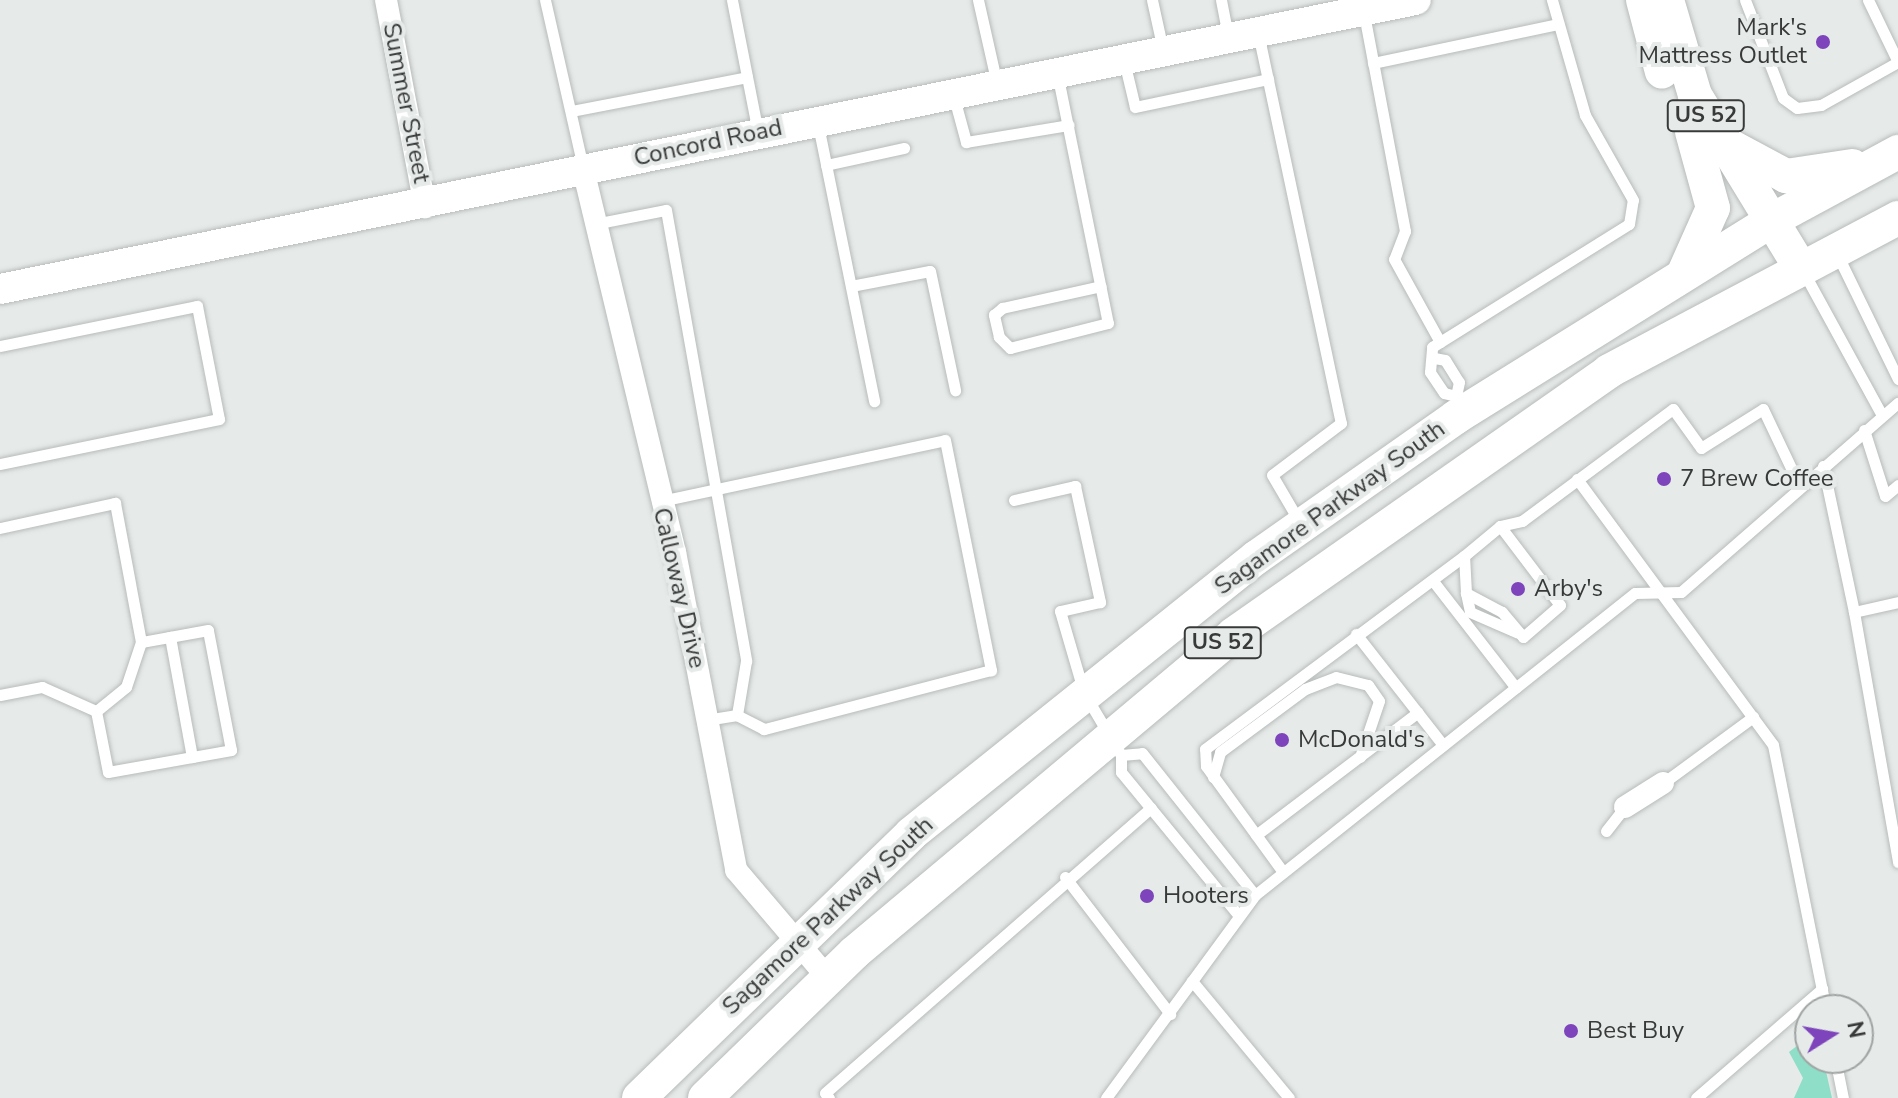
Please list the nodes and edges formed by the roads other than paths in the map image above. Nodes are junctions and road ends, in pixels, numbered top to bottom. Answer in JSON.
{"nodes":[{"id":1,"x":386,"y":0,"type":"edge"},
{"id":2,"x":545,"y":0,"type":"edge"},
{"id":3,"x":732,"y":0,"type":"edge"},
{"id":4,"x":978,"y":0,"type":"edge"},
{"id":5,"x":1152,"y":0,"type":"edge"},
{"id":6,"x":1221,"y":0,"type":"edge"},
{"id":7,"x":1552,"y":0,"type":"edge"},
{"id":8,"x":1623,"y":0,"type":"edge"},
{"id":9,"x":1643,"y":0,"type":"edge"},
{"id":10,"x":1667,"y":0,"type":"edge"},
{"id":11,"x":1745,"y":0,"type":"edge"},
{"id":12,"x":1868,"y":0,"type":"edge"},
{"id":13,"x":1405,"y":1,"type":"edge"},
{"id":14,"x":1363,"y":11,"type":"junction"},
{"id":15,"x":1558,"y":24,"type":"junction"},
{"id":16,"x":1243,"y":35,"type":"junction"},
{"id":17,"x":1652,"y":42,"type":"junction"},
{"id":18,"x":1164,"y":51,"type":"junction"},
{"id":19,"x":1123,"y":59,"type":"junction"},
{"id":20,"x":1898,"y":62,"type":"edge"},
{"id":21,"x":1373,"y":63,"type":"junction"},
{"id":22,"x":1057,"y":72,"type":"junction"},
{"id":23,"x":747,"y":77,"type":"junction"},
{"id":24,"x":1268,"y":79,"type":"junction"},
{"id":25,"x":997,"y":84,"type":"junction"},
{"id":26,"x":953,"y":94,"type":"junction"},
{"id":27,"x":571,"y":111,"type":"junction"},
{"id":28,"x":817,"y":121,"type":"junction"},
{"id":29,"x":1069,"y":125,"type":"junction"},
{"id":30,"x":1702,"y":130,"type":"junction"},
{"id":31,"x":758,"y":133,"type":"junction"},
{"id":32,"x":904,"y":148,"type":"dead end"},
{"id":33,"x":1898,"y":152,"type":"edge"},
{"id":34,"x":826,"y":165,"type":"junction"},
{"id":35,"x":583,"y":169,"type":"junction"},
{"id":36,"x":425,"y":207,"type":"junction"},
{"id":37,"x":1898,"y":218,"type":"edge"},
{"id":38,"x":1774,"y":219,"type":"junction"},
{"id":39,"x":599,"y":223,"type":"junction"},
{"id":40,"x":1835,"y":250,"type":"junction"},
{"id":41,"x":1800,"y":267,"type":"junction"},
{"id":42,"x":1678,"y":279,"type":"junction"},
{"id":43,"x":851,"y":286,"type":"junction"},
{"id":44,"x":1101,"y":286,"type":"junction"},
{"id":45,"x":0,"y":289,"type":"edge"},
{"id":46,"x":1440,"y":342,"type":"junction"},
{"id":47,"x":0,"y":346,"type":"edge"},
{"id":48,"x":1434,"y":358,"type":"junction"},
{"id":49,"x":1898,"y":379,"type":"edge"},
{"id":50,"x":955,"y":390,"type":"dead end"},
{"id":51,"x":874,"y":401,"type":"dead end"},
{"id":52,"x":1898,"y":403,"type":"edge"},
{"id":53,"x":1461,"y":404,"type":"junction"},
{"id":54,"x":1882,"y":415,"type":"junction"},
{"id":55,"x":1864,"y":430,"type":"junction"},
{"id":56,"x":0,"y":464,"type":"edge"},
{"id":57,"x":1823,"y":466,"type":"junction"},
{"id":58,"x":1577,"y":479,"type":"junction"},
{"id":59,"x":1898,"y":485,"type":"edge"},
{"id":60,"x":714,"y":487,"type":"junction"},
{"id":61,"x":1800,"y":487,"type":"junction"},
{"id":62,"x":1014,"y":500,"type":"dead end"},
{"id":63,"x":660,"y":501,"type":"junction"},
{"id":64,"x":0,"y":526,"type":"edge"},
{"id":65,"x":1301,"y":526,"type":"junction"},
{"id":66,"x":1500,"y":526,"type":"junction"},
{"id":67,"x":1464,"y":556,"type":"junction"},
{"id":68,"x":1433,"y":581,"type":"junction"},
{"id":69,"x":1662,"y":593,"type":"junction"},
{"id":70,"x":1898,"y":602,"type":"edge"},
{"id":71,"x":1854,"y":612,"type":"junction"},
{"id":72,"x":1356,"y":634,"type":"junction"},
{"id":73,"x":170,"y":637,"type":"junction"},
{"id":74,"x":141,"y":642,"type":"junction"},
{"id":75,"x":1516,"y":688,"type":"junction"},
{"id":76,"x":1084,"y":693,"type":"junction"},
{"id":77,"x":0,"y":695,"type":"edge"},
{"id":78,"x":96,"y":711,"type":"junction"},
{"id":79,"x":1418,"y":712,"type":"junction"},
{"id":80,"x":737,"y":715,"type":"junction"},
{"id":81,"x":1753,"y":717,"type":"junction"},
{"id":82,"x":707,"y":720,"type":"junction"},
{"id":83,"x":1443,"y":745,"type":"junction"},
{"id":84,"x":1115,"y":747,"type":"junction"},
{"id":85,"x":192,"y":757,"type":"junction"},
{"id":86,"x":1360,"y":757,"type":"junction"},
{"id":87,"x":1213,"y":777,"type":"junction"},
{"id":88,"x":1663,"y":783,"type":"joint"},
{"id":89,"x":1625,"y":807,"type":"joint"},
{"id":90,"x":1151,"y":808,"type":"junction"},
{"id":91,"x":1606,"y":831,"type":"dead end"},
{"id":92,"x":1256,"y":835,"type":"junction"},
{"id":93,"x":1898,"y":862,"type":"edge"},
{"id":94,"x":1283,"y":872,"type":"junction"},
{"id":95,"x":1065,"y":877,"type":"junction"},
{"id":96,"x":1255,"y":895,"type":"junction"},
{"id":97,"x":1237,"y":913,"type":"junction"},
{"id":98,"x":795,"y":945,"type":"junction"},
{"id":99,"x":828,"y":978,"type":"junction"},
{"id":100,"x":1192,"y":981,"type":"junction"},
{"id":101,"x":1822,"y":989,"type":"junction"},
{"id":102,"x":1823,"y":994,"type":"edge"},
{"id":103,"x":1170,"y":1014,"type":"junction"},
{"id":104,"x":1838,"y":1074,"type":"edge"},
{"id":105,"x":825,"y":1096,"type":"edge"},
{"id":106,"x":1285,"y":1096,"type":"edge"},
{"id":107,"x":639,"y":1098,"type":"edge"},
{"id":108,"x":705,"y":1098,"type":"edge"},
{"id":109,"x":1106,"y":1098,"type":"edge"},
{"id":110,"x":1696,"y":1098,"type":"edge"},
{"id":111,"x":1843,"y":1098,"type":"edge"}],
"edges":[{"from":1,"to":36,"type":"street","name":"Summer Street"},
{"from":2,"to":27,"type":"lane"},
{"from":3,"to":23,"type":"lane"},
{"from":4,"to":25,"type":"lane"},
{"from":5,"to":18,"type":"lane"},
{"from":6,"to":16,"type":"lane"},
{"from":7,"to":15,"type":"lane"},
{"from":8,"to":17,"type":"main road"},
{"from":9,"to":17,"type":"main road","number":"US 52"},
{"from":10,"to":30,"type":"main road","number":"US 52"},
{"from":11,"to":20,"type":"lane"},
{"from":12,"to":20,"type":"lane"},
{"from":13,"to":14,"type":"street","name":"Concord Road"},
{"from":14,"to":16,"type":"street","name":"Concord Road"},
{"from":14,"to":21,"type":"lane"},
{"from":15,"to":21,"type":"lane"},
{"from":15,"to":46,"type":"lane"},
{"from":16,"to":18,"type":"street","name":"Concord Road"},
{"from":16,"to":24,"type":"lane"},
{"from":17,"to":30,"type":"main road","number":"US 52"},
{"from":18,"to":19,"type":"street","name":"Concord Road"},
{"from":19,"to":22,"type":"street","name":"Concord Road"},
{"from":19,"to":24,"type":"lane"},
{"from":21,"to":46,"type":"lane"},
{"from":22,"to":25,"type":"street","name":"Concord Road"},
{"from":22,"to":29,"type":"lane"},
{"from":23,"to":27,"type":"lane"},
{"from":23,"to":31,"type":"lane"},
{"from":24,"to":65,"type":"lane"},
{"from":25,"to":26,"type":"street","name":"Concord Road"},
{"from":26,"to":28,"type":"street","name":"Concord Road"},
{"from":26,"to":29,"type":"lane"},
{"from":27,"to":35,"type":"lane"},
{"from":28,"to":31,"type":"street","name":"Concord Road"},
{"from":28,"to":34,"type":"lane"},
{"from":29,"to":44,"type":"lane"},
{"from":30,"to":33,"type":"main road"},
{"from":30,"to":38,"type":"main road","number":"US 52"},
{"from":30,"to":42,"type":"main road","number":"US 52"},
{"from":31,"to":35,"type":"street","name":"Concord Road"},
{"from":32,"to":34,"type":"lane"},
{"from":33,"to":38,"type":"main road","name":"Sagamore Parkway South"},
{"from":34,"to":43,"type":"lane"},
{"from":35,"to":36,"type":"street","name":"Concord Road"},
{"from":35,"to":39,"type":"street","name":"Calloway Drive"},
{"from":36,"to":45,"type":"street","name":"Concord Road"},
{"from":37,"to":40,"type":"main road","name":"Sagamore Parkway South"},
{"from":38,"to":41,"type":"main road","number":"US 52"},
{"from":38,"to":42,"type":"main road","name":"Sagamore Parkway South"},
{"from":39,"to":60,"type":"lane"},
{"from":39,"to":63,"type":"street","name":"Calloway Drive"},
{"from":40,"to":41,"type":"main road","name":"Sagamore Parkway South"},
{"from":40,"to":49,"type":"lane"},
{"from":41,"to":54,"type":"lane"},
{"from":41,"to":84,"type":"main road","name":"Sagamore Parkway South","number":"US 52"},
{"from":42,"to":53,"type":"main road","name":"Sagamore Parkway South","number":"US 52"},
{"from":43,"to":50,"type":"lane"},
{"from":43,"to":51,"type":"lane"},
{"from":44,"to":44,"type":"lane"},
{"from":46,"to":48,"type":"lane"},
{"from":47,"to":56,"type":"lane"},
{"from":48,"to":53,"type":"lane"},
{"from":48,"to":53,"type":"lane"},
{"from":52,"to":54,"type":"lane"},
{"from":53,"to":65,"type":"main road","name":"Sagamore Parkway South","number":"US 52"},
{"from":54,"to":55,"type":"lane"},
{"from":55,"to":57,"type":"lane"},
{"from":55,"to":59,"type":"lane"},
{"from":57,"to":61,"type":"lane"},
{"from":57,"to":71,"type":"lane"},
{"from":58,"to":61,"type":"lane"},
{"from":58,"to":66,"type":"lane"},
{"from":58,"to":69,"type":"lane"},
{"from":60,"to":63,"type":"lane"},
{"from":60,"to":80,"type":"lane"},
{"from":60,"to":80,"type":"lane"},
{"from":61,"to":69,"type":"lane"},
{"from":62,"to":76,"type":"lane"},
{"from":63,"to":82,"type":"street","name":"Calloway Drive"},
{"from":64,"to":74,"type":"lane"},
{"from":65,"to":76,"type":"main road","name":"Sagamore Parkway South","number":"US 52"},
{"from":66,"to":67,"type":"lane"},
{"from":66,"to":67,"type":"lane"},
{"from":67,"to":68,"type":"lane"},
{"from":68,"to":72,"type":"lane"},
{"from":68,"to":75,"type":"lane"},
{"from":69,"to":75,"type":"lane"},
{"from":69,"to":81,"type":"lane"},
{"from":70,"to":71,"type":"lane"},
{"from":71,"to":93,"type":"lane"},
{"from":72,"to":79,"type":"lane"},
{"from":72,"to":87,"type":"lane"},
{"from":73,"to":74,"type":"lane"},
{"from":73,"to":85,"type":"lane"},
{"from":73,"to":85,"type":"lane"},
{"from":74,"to":78,"type":"lane"},
{"from":75,"to":83,"type":"lane"},
{"from":76,"to":84,"type":"lane"},
{"from":76,"to":98,"type":"main road","name":"Sagamore Parkway South","number":"US 52"},
{"from":77,"to":78,"type":"lane"},
{"from":78,"to":85,"type":"lane"},
{"from":79,"to":83,"type":"lane"},
{"from":79,"to":86,"type":"lane"},
{"from":80,"to":82,"type":"lane"},
{"from":81,"to":88,"type":"lane"},
{"from":81,"to":101,"type":"lane"},
{"from":82,"to":98,"type":"street","name":"Calloway Drive"},
{"from":83,"to":94,"type":"lane"},
{"from":84,"to":90,"type":"lane"},
{"from":84,"to":96,"type":"lane"},
{"from":84,"to":99,"type":"main road","name":"Sagamore Parkway South","number":"US 52"},
{"from":86,"to":87,"type":"lane"},
{"from":86,"to":92,"type":"lane"},
{"from":87,"to":92,"type":"lane"},
{"from":88,"to":89,"type":"street"},
{"from":89,"to":91,"type":"lane"},
{"from":90,"to":95,"type":"lane"},
{"from":90,"to":97,"type":"lane"},
{"from":92,"to":94,"type":"lane"},
{"from":94,"to":96,"type":"lane"},
{"from":95,"to":103,"type":"lane"},
{"from":95,"to":105,"type":"lane"},
{"from":96,"to":97,"type":"lane"},
{"from":97,"to":100,"type":"lane"},
{"from":98,"to":99,"type":"street","name":"Calloway Drive"},
{"from":98,"to":107,"type":"main road","name":"Sagamore Parkway South","number":"US 52"},
{"from":99,"to":108,"type":"main road","name":"Sagamore Parkway South","number":"US 52"},
{"from":100,"to":103,"type":"lane"},
{"from":100,"to":106,"type":"lane"},
{"from":101,"to":102,"type":"lane"},
{"from":101,"to":110,"type":"lane"},
{"from":103,"to":109,"type":"lane"},
{"from":104,"to":111,"type":"lane"}]}
